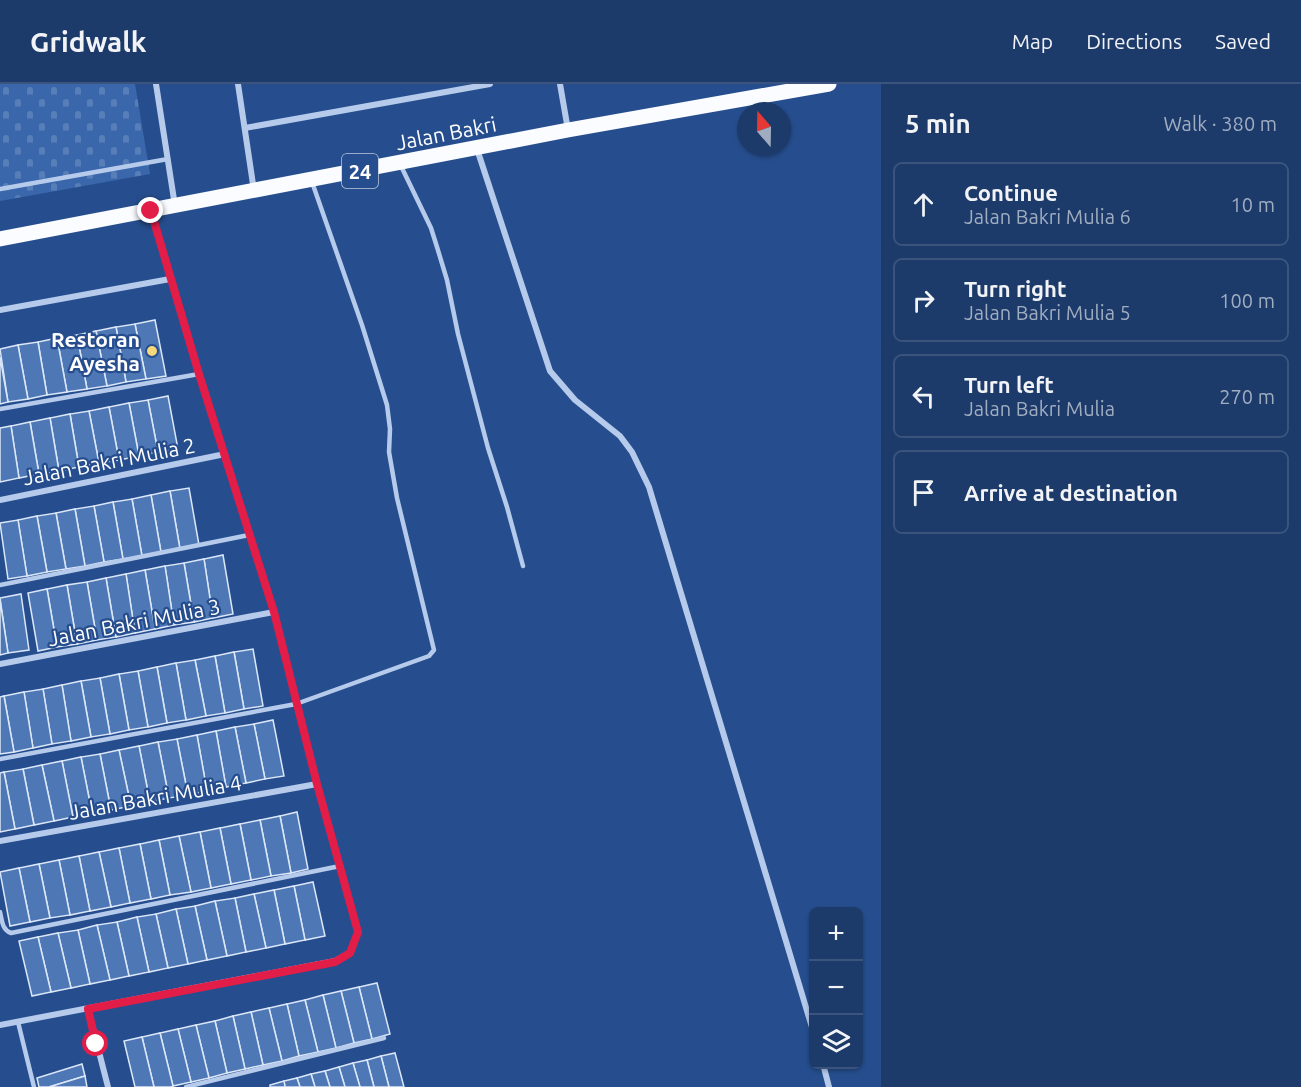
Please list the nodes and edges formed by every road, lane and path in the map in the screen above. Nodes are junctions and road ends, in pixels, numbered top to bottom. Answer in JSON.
{"nodes":[{"id":1,"x":156,"y":84,"type":"edge"},
{"id":2,"x":238,"y":84,"type":"edge"},
{"id":3,"x":490,"y":84,"type":"edge"},
{"id":4,"x":560,"y":84,"type":"edge"},
{"id":5,"x":829,"y":84,"type":"edge"},
{"id":6,"x":245,"y":128,"type":"junction"},
{"id":7,"x":568,"y":130,"type":"junction"},
{"id":8,"x":477,"y":148,"type":"junction"},
{"id":9,"x":168,"y":159,"type":"junction"},
{"id":10,"x":399,"y":163,"type":"junction"},
{"id":11,"x":312,"y":180,"type":"junction"},
{"id":12,"x":0,"y":189,"type":"edge"},
{"id":13,"x":255,"y":191,"type":"junction"},
{"id":14,"x":176,"y":207,"type":"junction"},
{"id":15,"x":151,"y":211,"type":"junction"},
{"id":16,"x":0,"y":239,"type":"edge"},
{"id":17,"x":170,"y":279,"type":"junction"},
{"id":18,"x":0,"y":310,"type":"edge"},
{"id":19,"x":199,"y":374,"type":"junction"},
{"id":20,"x":0,"y":409,"type":"edge"},
{"id":21,"x":225,"y":454,"type":"junction"},
{"id":22,"x":0,"y":500,"type":"edge"},
{"id":23,"x":249,"y":536,"type":"junction"},
{"id":24,"x":523,"y":566,"type":"dead end"},
{"id":25,"x":0,"y":585,"type":"edge"},
{"id":26,"x":274,"y":612,"type":"junction"},
{"id":27,"x":0,"y":664,"type":"edge"},
{"id":28,"x":296,"y":704,"type":"junction"},
{"id":29,"x":0,"y":759,"type":"edge"},
{"id":30,"x":317,"y":784,"type":"junction"},
{"id":31,"x":0,"y":841,"type":"edge"},
{"id":32,"x":340,"y":866,"type":"junction"},
{"id":33,"x":0,"y":912,"type":"edge"},
{"id":34,"x":88,"y":1009,"type":"junction"},
{"id":35,"x":809,"y":1021,"type":"edge"},
{"id":36,"x":18,"y":1022,"type":"junction"},
{"id":37,"x":0,"y":1025,"type":"edge"},
{"id":38,"x":384,"y":1038,"type":"dead end"},
{"id":39,"x":824,"y":1069,"type":"edge"},
{"id":40,"x":34,"y":1087,"type":"edge"},
{"id":41,"x":108,"y":1087,"type":"edge"},
{"id":42,"x":186,"y":1087,"type":"edge"},
{"id":43,"x":830,"y":1087,"type":"edge"}],
"edges":[{"from":1,"to":9,"type":"street"},
{"from":2,"to":6,"type":"street"},
{"from":3,"to":6,"type":"street"},
{"from":4,"to":7,"type":"street"},
{"from":5,"to":7,"type":"main road","name":"Jalan Bakri","number":"24"},
{"from":6,"to":13,"type":"street"},
{"from":7,"to":8,"type":"main road","name":"Jalan Bakri","number":"24"},
{"from":8,"to":10,"type":"main road","name":"Jalan Bakri","number":"24"},
{"from":8,"to":35,"type":"street"},
{"from":9,"to":12,"type":"lane"},
{"from":9,"to":14,"type":"street"},
{"from":10,"to":11,"type":"main road","name":"Jalan Bakri","number":"24"},
{"from":10,"to":24,"type":"lane"},
{"from":11,"to":13,"type":"main road","name":"Jalan Bakri","number":"24"},
{"from":11,"to":28,"type":"lane"},
{"from":13,"to":14,"type":"main road","name":"Jalan Bakri","number":"24"},
{"from":14,"to":15,"type":"main road","name":"Jalan Bakri","number":"24"},
{"from":15,"to":16,"type":"main road","name":"Jalan Bakri","number":"24"},
{"from":15,"to":17,"type":"street"},
{"from":17,"to":18,"type":"street"},
{"from":17,"to":19,"type":"street"},
{"from":19,"to":20,"type":"lane"},
{"from":19,"to":21,"type":"street"},
{"from":21,"to":22,"type":"street","name":"Jalan Bakri Mulia 2"},
{"from":21,"to":23,"type":"street"},
{"from":23,"to":25,"type":"lane"},
{"from":23,"to":26,"type":"street"},
{"from":26,"to":27,"type":"street","name":"Jalan Bakri Mulia 3"},
{"from":26,"to":28,"type":"street"},
{"from":28,"to":29,"type":"lane"},
{"from":28,"to":30,"type":"street"},
{"from":30,"to":31,"type":"street","name":"Jalan Bakri Mulia 4"},
{"from":30,"to":32,"type":"street"},
{"from":32,"to":33,"type":"lane"},
{"from":32,"to":34,"type":"street"},
{"from":34,"to":36,"type":"street"},
{"from":34,"to":41,"type":"street"},
{"from":36,"to":37,"type":"street"},
{"from":36,"to":40,"type":"lane"},
{"from":38,"to":42,"type":"lane"},
{"from":39,"to":43,"type":"street"}]}
